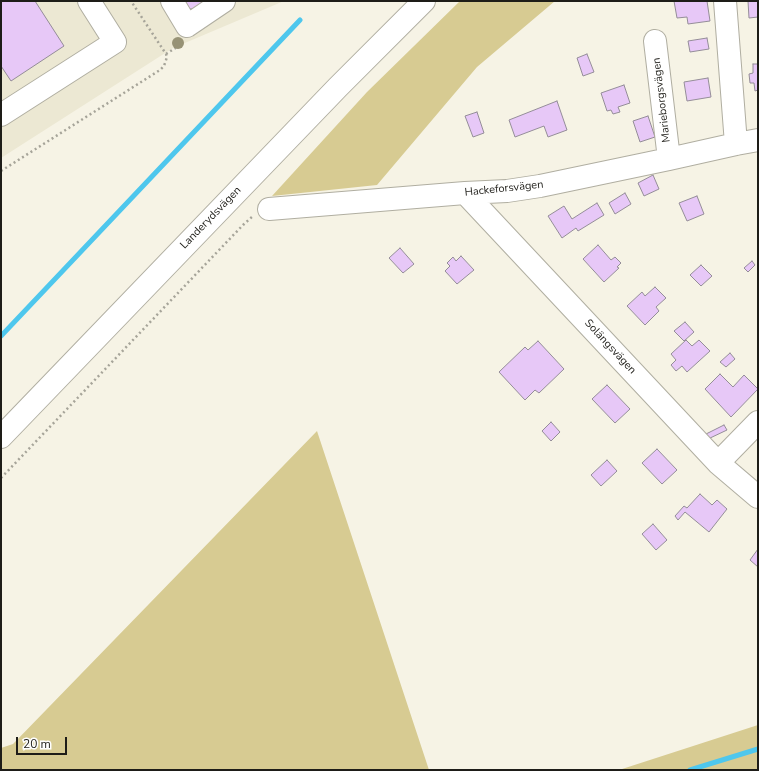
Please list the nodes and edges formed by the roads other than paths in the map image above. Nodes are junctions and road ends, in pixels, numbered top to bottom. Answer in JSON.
{"nodes":[{"id":1,"x":89,"y":1,"type":"edge"},
{"id":2,"x":172,"y":1,"type":"edge"},
{"id":3,"x":224,"y":1,"type":"edge"},
{"id":4,"x":424,"y":1,"type":"edge"},
{"id":5,"x":725,"y":1,"type":"edge"},
{"id":6,"x":655,"y":41,"type":"dead end"},
{"id":7,"x":1,"y":115,"type":"edge"},
{"id":8,"x":758,"y":140,"type":"edge"},
{"id":9,"x":736,"y":144,"type":"junction"},
{"id":10,"x":670,"y":159,"type":"junction"},
{"id":11,"x":465,"y":193,"type":"junction"},
{"id":12,"x":269,"y":209,"type":"road end"},
{"id":13,"x":758,"y":422,"type":"edge"},
{"id":14,"x":1,"y":437,"type":"edge"},
{"id":15,"x":718,"y":463,"type":"junction"},
{"id":16,"x":758,"y":497,"type":"edge"}],
"edges":[{"from":1,"to":7,"type":"street"},
{"from":2,"to":3,"type":"street"},
{"from":4,"to":14,"type":"street","name":"Landerydsvägen"},
{"from":5,"to":9,"type":"street"},
{"from":6,"to":10,"type":"street","name":"Marieborgsvägen"},
{"from":8,"to":9,"type":"street","name":"Hackeforsvägen"},
{"from":9,"to":10,"type":"street","name":"Hackeforsvägen"},
{"from":10,"to":11,"type":"street","name":"Hackeforsvägen"},
{"from":11,"to":12,"type":"street","name":"Hackeforsvägen"},
{"from":11,"to":15,"type":"street","name":"Solängsvägen"},
{"from":13,"to":15,"type":"street"},
{"from":15,"to":16,"type":"street","name":"Solängsvägen"}]}
